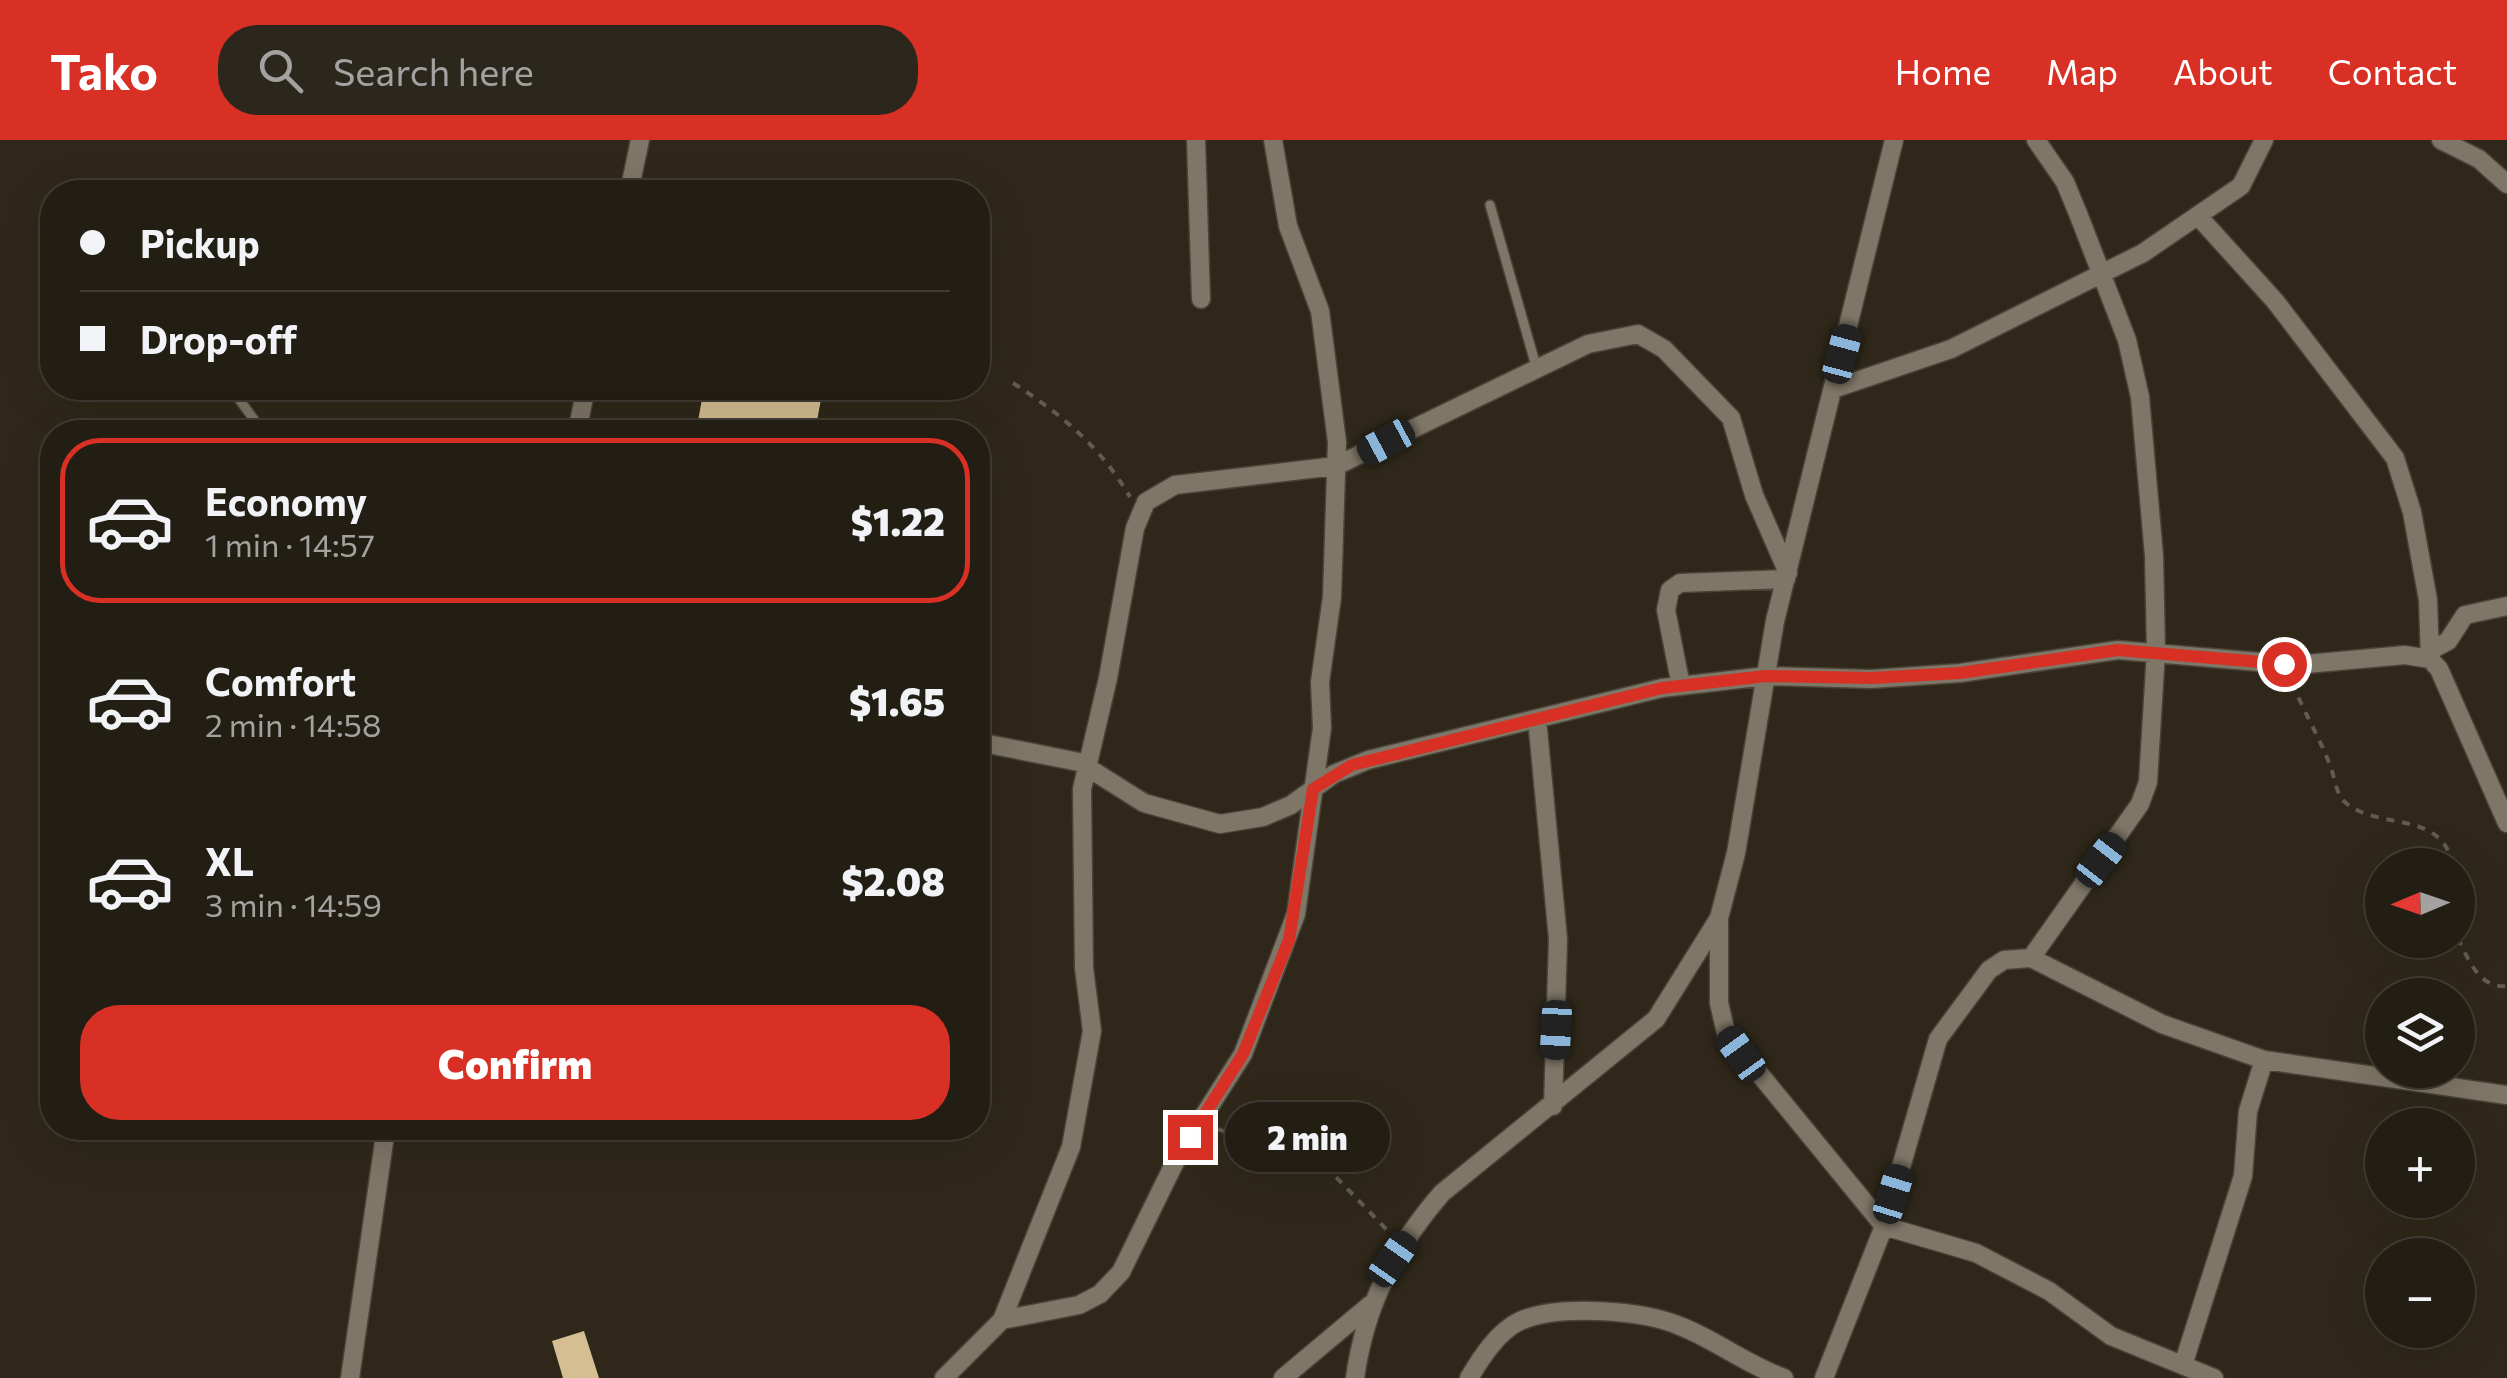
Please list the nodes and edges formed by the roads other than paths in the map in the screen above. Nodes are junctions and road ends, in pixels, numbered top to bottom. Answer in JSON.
{"nodes":[{"id":1,"x":640,"y":140,"type":"edge"},
{"id":2,"x":1196,"y":140,"type":"edge"},
{"id":3,"x":1272,"y":140,"type":"edge"},
{"id":4,"x":1894,"y":140,"type":"edge"},
{"id":5,"x":2036,"y":140,"type":"edge"},
{"id":6,"x":2264,"y":140,"type":"edge"},
{"id":7,"x":2441,"y":140,"type":"edge"},
{"id":8,"x":632,"y":180,"type":"edge"},
{"id":9,"x":2507,"y":184,"type":"edge"},
{"id":10,"x":1490,"y":205,"type":"dead end"},
{"id":11,"x":2198,"y":216,"type":"junction"},
{"id":12,"x":2100,"y":277,"type":"junction"},
{"id":13,"x":1201,"y":299,"type":"dead end"},
{"id":14,"x":1536,"y":366,"type":"junction"},
{"id":15,"x":1833,"y":389,"type":"junction"},
{"id":16,"x":1336,"y":466,"type":"junction"},
{"id":17,"x":1787,"y":576,"type":"junction"},
{"id":18,"x":2507,"y":606,"type":"edge"},
{"id":19,"x":2156,"y":651,"type":"junction"},
{"id":20,"x":2431,"y":654,"type":"junction"},
{"id":21,"x":1766,"y":676,"type":"junction"},
{"id":22,"x":1680,"y":686,"type":"junction"},
{"id":23,"x":1536,"y":719,"type":"junction"},
{"id":24,"x":990,"y":745,"type":"edge"},
{"id":25,"x":1086,"y":766,"type":"junction"},
{"id":26,"x":1313,"y":789,"type":"junction"},
{"id":27,"x":2507,"y":823,"type":"edge"},
{"id":28,"x":1719,"y":918,"type":"junction"},
{"id":29,"x":2030,"y":958,"type":"junction"},
{"id":30,"x":2264,"y":1060,"type":"junction"},
{"id":31,"x":2507,"y":1095,"type":"edge"},
{"id":32,"x":1552,"y":1106,"type":"junction"},
{"id":33,"x":384,"y":1140,"type":"edge"},
{"id":34,"x":1884,"y":1226,"type":"junction"},
{"id":35,"x":1370,"y":1306,"type":"junction"},
{"id":36,"x":1002,"y":1320,"type":"junction"},
{"id":37,"x":2184,"y":1362,"type":"junction"},
{"id":38,"x":350,"y":1378,"type":"edge"},
{"id":39,"x":944,"y":1378,"type":"edge"},
{"id":40,"x":1283,"y":1378,"type":"edge"},
{"id":41,"x":1355,"y":1378,"type":"edge"},
{"id":42,"x":1469,"y":1378,"type":"edge"},
{"id":43,"x":1784,"y":1378,"type":"edge"},
{"id":44,"x":1824,"y":1378,"type":"edge"},
{"id":45,"x":2214,"y":1378,"type":"edge"}],
"edges":[{"from":1,"to":8,"type":"street"},
{"from":2,"to":13,"type":"street"},
{"from":3,"to":16,"type":"street"},
{"from":4,"to":15,"type":"street"},
{"from":5,"to":12,"type":"street"},
{"from":6,"to":11,"type":"street"},
{"from":7,"to":9,"type":"street"},
{"from":10,"to":14,"type":"lane"},
{"from":11,"to":12,"type":"street"},
{"from":11,"to":20,"type":"street"},
{"from":12,"to":15,"type":"street"},
{"from":12,"to":19,"type":"street"},
{"from":14,"to":16,"type":"street"},
{"from":14,"to":17,"type":"street"},
{"from":15,"to":17,"type":"street"},
{"from":16,"to":25,"type":"street"},
{"from":16,"to":26,"type":"street"},
{"from":17,"to":21,"type":"street"},
{"from":17,"to":22,"type":"street"},
{"from":18,"to":20,"type":"street"},
{"from":19,"to":20,"type":"street"},
{"from":19,"to":21,"type":"street"},
{"from":19,"to":29,"type":"street"},
{"from":20,"to":27,"type":"street"},
{"from":21,"to":22,"type":"street"},
{"from":21,"to":28,"type":"street"},
{"from":22,"to":23,"type":"street"},
{"from":23,"to":26,"type":"street"},
{"from":23,"to":32,"type":"street"},
{"from":24,"to":25,"type":"street"},
{"from":25,"to":26,"type":"street"},
{"from":25,"to":36,"type":"street"},
{"from":26,"to":36,"type":"street"},
{"from":28,"to":32,"type":"street"},
{"from":28,"to":34,"type":"street"},
{"from":29,"to":30,"type":"street"},
{"from":29,"to":34,"type":"street"},
{"from":30,"to":31,"type":"street"},
{"from":30,"to":37,"type":"street"},
{"from":32,"to":35,"type":"street"},
{"from":33,"to":38,"type":"street"},
{"from":34,"to":37,"type":"street"},
{"from":34,"to":44,"type":"street"},
{"from":35,"to":40,"type":"street"},
{"from":35,"to":41,"type":"street"},
{"from":36,"to":39,"type":"street"},
{"from":37,"to":45,"type":"street"},
{"from":42,"to":43,"type":"street"}]}
